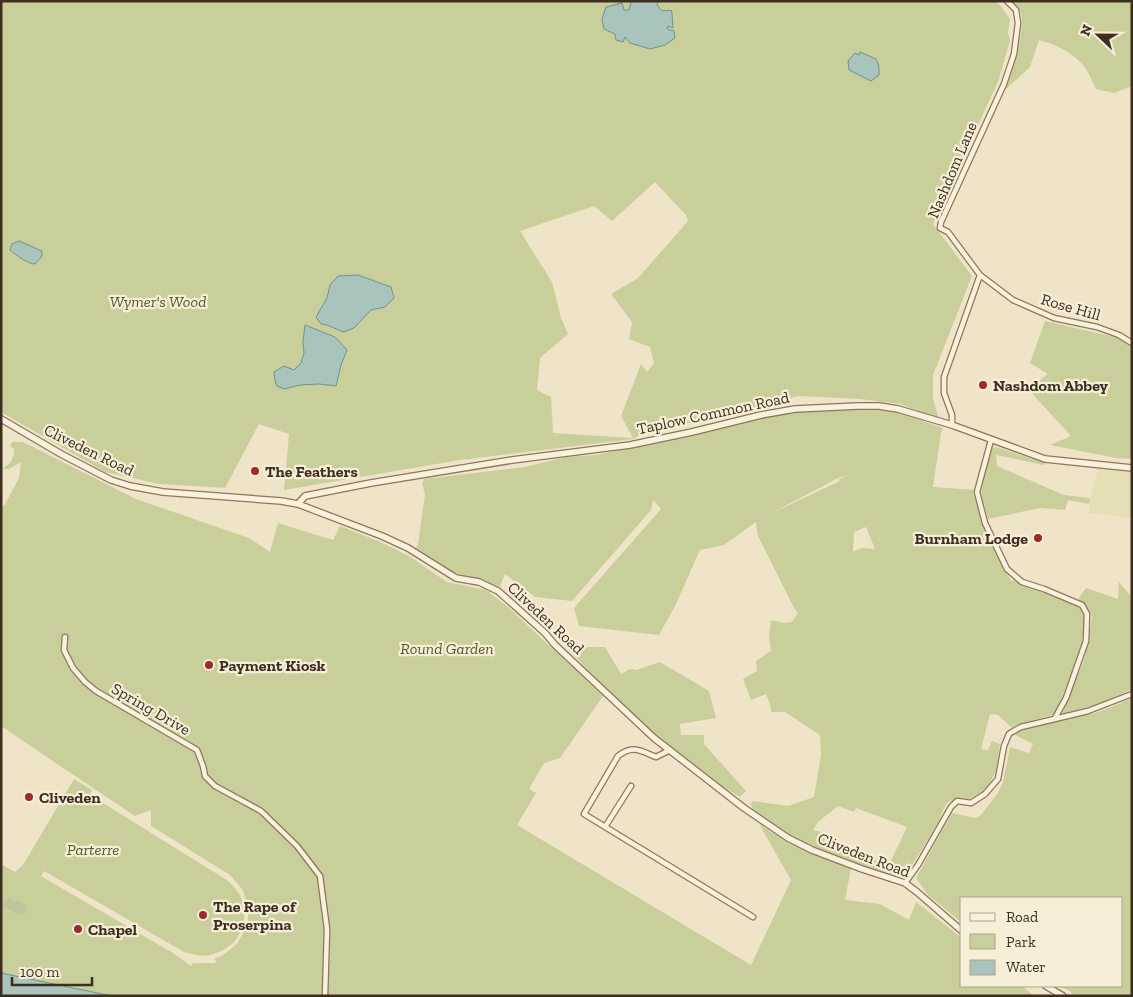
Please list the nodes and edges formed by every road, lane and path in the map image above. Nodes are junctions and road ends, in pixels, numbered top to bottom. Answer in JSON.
{"nodes":[{"id":1,"x":1007,"y":1,"type":"edge"},
{"id":2,"x":980,"y":275,"type":"junction"},
{"id":3,"x":1132,"y":343,"type":"edge"},
{"id":4,"x":1,"y":419,"type":"edge"},
{"id":5,"x":952,"y":426,"type":"junction"},
{"id":6,"x":991,"y":440,"type":"junction"},
{"id":7,"x":1132,"y":468,"type":"edge"},
{"id":8,"x":298,"y":504,"type":"junction"},
{"id":9,"x":65,"y":637,"type":"dead end"},
{"id":10,"x":1132,"y":694,"type":"edge"},
{"id":11,"x":1055,"y":718,"type":"junction"},
{"id":12,"x":670,"y":750,"type":"junction"},
{"id":13,"x":631,"y":786,"type":"dead end"},
{"id":14,"x":605,"y":827,"type":"junction"},
{"id":15,"x":904,"y":883,"type":"junction"},
{"id":16,"x":753,"y":917,"type":"dead end"},
{"id":17,"x":960,"y":929,"type":"edge"},
{"id":18,"x":1048,"y":987,"type":"edge"},
{"id":19,"x":325,"y":996,"type":"edge"},
{"id":20,"x":1063,"y":996,"type":"edge"}],
"edges":[{"from":1,"to":2,"type":"street","name":"Nashdom Lane"},
{"from":2,"to":3,"type":"street","name":"Rose Hill"},
{"from":2,"to":5,"type":"street"},
{"from":4,"to":8,"type":"street","name":"Cliveden Road"},
{"from":5,"to":6,"type":"street","name":"Taplow Common Road"},
{"from":5,"to":8,"type":"street","name":"Taplow Common Road"},
{"from":6,"to":7,"type":"street","name":"Taplow Common Road"},
{"from":6,"to":11,"type":"street"},
{"from":8,"to":12,"type":"street","name":"Cliveden Road"},
{"from":9,"to":19,"type":"street","name":"Spring Drive"},
{"from":10,"to":11,"type":"street"},
{"from":11,"to":15,"type":"street"},
{"from":12,"to":14,"type":"street"},
{"from":12,"to":15,"type":"street","name":"Cliveden Road"},
{"from":13,"to":14,"type":"street"},
{"from":14,"to":16,"type":"street"},
{"from":15,"to":17,"type":"street","name":"Cliveden Road"},
{"from":18,"to":20,"type":"street"}]}
